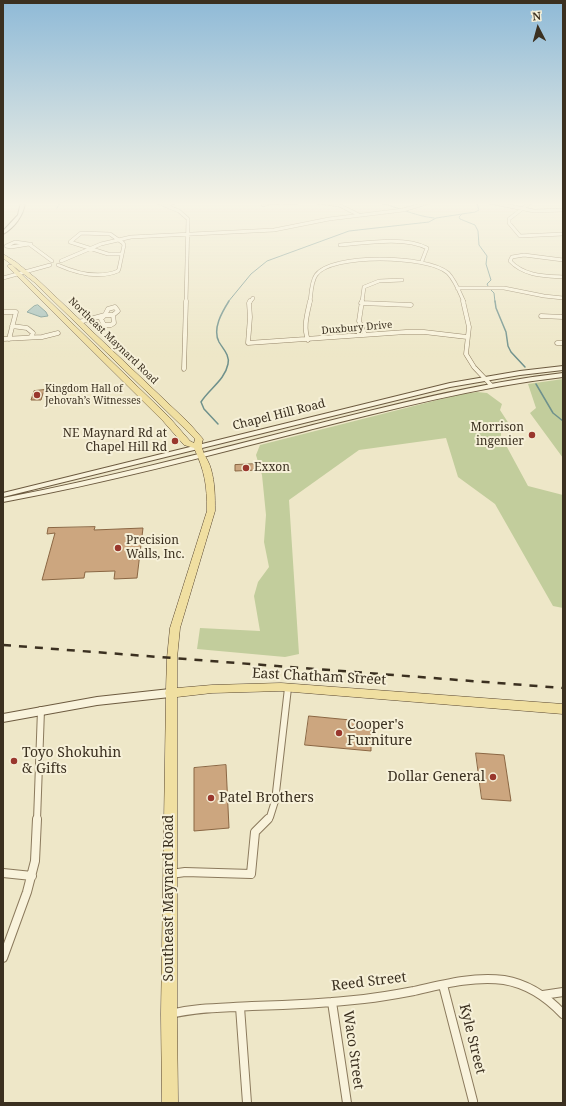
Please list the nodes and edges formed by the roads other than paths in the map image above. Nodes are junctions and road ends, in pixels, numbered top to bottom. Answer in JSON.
{"nodes":[{"id":1,"x":41,"y":254,"type":"edge"},
{"id":2,"x":78,"y":254,"type":"edge"},
{"id":3,"x":106,"y":254,"type":"edge"},
{"id":4,"x":122,"y":254,"type":"joint"},
{"id":5,"x":188,"y":254,"type":"edge"},
{"id":6,"x":425,"y":254,"type":"edge"},
{"id":7,"x":3,"y":256,"type":"edge"},
{"id":8,"x":563,"y":260,"type":"edge"},
{"id":9,"x":3,"y":261,"type":"edge"},
{"id":10,"x":61,"y":261,"type":"junction"},
{"id":11,"x":422,"y":261,"type":"junction"},
{"id":12,"x":51,"y":263,"type":"junction"},
{"id":13,"x":58,"y":265,"type":"junction"},
{"id":14,"x":25,"y":271,"type":"junction"},
{"id":15,"x":17,"y":273,"type":"junction"},
{"id":16,"x":563,"y":277,"type":"edge"},
{"id":17,"x":3,"y":278,"type":"edge"},
{"id":18,"x":402,"y":280,"type":"dead end"},
{"id":19,"x":456,"y":288,"type":"junction"},
{"id":20,"x":253,"y":298,"type":"dead end"},
{"id":21,"x":563,"y":298,"type":"edge"},
{"id":22,"x":361,"y":303,"type":"junction"},
{"id":23,"x":411,"y":305,"type":"dead end"},
{"id":24,"x":3,"y":312,"type":"edge"},
{"id":25,"x":105,"y":315,"type":"junction"},
{"id":26,"x":113,"y":315,"type":"junction"},
{"id":27,"x":541,"y":316,"type":"dead end"},
{"id":28,"x":563,"y":317,"type":"edge"},
{"id":29,"x":79,"y":322,"type":"junction"},
{"id":30,"x":12,"y":326,"type":"junction"},
{"id":31,"x":58,"y":333,"type":"dead end"},
{"id":32,"x":366,"y":336,"type":"junction"},
{"id":33,"x":32,"y":337,"type":"junction"},
{"id":34,"x":467,"y":337,"type":"junction"},
{"id":35,"x":3,"y":339,"type":"edge"},
{"id":36,"x":9,"y":339,"type":"junction"},
{"id":37,"x":308,"y":340,"type":"junction"},
{"id":38,"x":557,"y":343,"type":"dead end"},
{"id":39,"x":563,"y":343,"type":"edge"},
{"id":40,"x":563,"y":368,"type":"edge"},
{"id":41,"x":184,"y":369,"type":"dead end"},
{"id":42,"x":563,"y":375,"type":"edge"},
{"id":43,"x":486,"y":378,"type":"junction"},
{"id":44,"x":491,"y":385,"type":"junction"},
{"id":45,"x":198,"y":451,"type":"junction"},
{"id":46,"x":3,"y":495,"type":"edge"},
{"id":47,"x":3,"y":500,"type":"edge"},
{"id":48,"x":288,"y":688,"type":"junction"},
{"id":49,"x":170,"y":693,"type":"junction"},
{"id":50,"x":563,"y":709,"type":"edge"},
{"id":51,"x":41,"y":710,"type":"junction"},
{"id":52,"x":3,"y":718,"type":"edge"},
{"id":53,"x":3,"y":873,"type":"edge"},
{"id":54,"x":169,"y":874,"type":"junction"},
{"id":55,"x":32,"y":876,"type":"junction"},
{"id":56,"x":3,"y":958,"type":"edge"},
{"id":57,"x":443,"y":985,"type":"junction"},
{"id":58,"x":563,"y":992,"type":"edge"},
{"id":59,"x":543,"y":995,"type":"junction"},
{"id":60,"x":332,"y":1002,"type":"junction"},
{"id":61,"x":240,"y":1006,"type":"junction"},
{"id":62,"x":169,"y":1014,"type":"junction"},
{"id":63,"x":563,"y":1014,"type":"edge"},
{"id":64,"x":473,"y":1101,"type":"dead end"},
{"id":65,"x":170,"y":1103,"type":"edge"},
{"id":66,"x":247,"y":1103,"type":"edge"},
{"id":67,"x":346,"y":1103,"type":"edge"}],
"edges":[{"from":1,"to":12,"type":"street"},
{"from":2,"to":10,"type":"street"},
{"from":3,"to":4,"type":"street"},
{"from":4,"to":13,"type":"street"},
{"from":5,"to":41,"type":"street"},
{"from":6,"to":11,"type":"street"},
{"from":7,"to":14,"type":"main road","name":"Northeast Maynard Road"},
{"from":8,"to":16,"type":"street"},
{"from":9,"to":15,"type":"main road","name":"Northeast Maynard Road"},
{"from":10,"to":12,"type":"street"},
{"from":10,"to":13,"type":"street"},
{"from":11,"to":19,"type":"street"},
{"from":11,"to":37,"type":"street"},
{"from":12,"to":13,"type":"street"},
{"from":12,"to":14,"type":"street"},
{"from":14,"to":15,"type":"street"},
{"from":14,"to":29,"type":"main road","name":"Northeast Maynard Road"},
{"from":15,"to":17,"type":"street"},
{"from":15,"to":45,"type":"main road","name":"Northeast Maynard Road"},
{"from":18,"to":22,"type":"street"},
{"from":19,"to":21,"type":"street"},
{"from":19,"to":34,"type":"street"},
{"from":20,"to":37,"type":"street","name":"Duxbury Drive"},
{"from":22,"to":23,"type":"street"},
{"from":22,"to":32,"type":"street"},
{"from":24,"to":30,"type":"street"},
{"from":25,"to":26,"type":"street"},
{"from":25,"to":26,"type":"street"},
{"from":25,"to":26,"type":"street"},
{"from":25,"to":29,"type":"street"},
{"from":27,"to":28,"type":"street"},
{"from":29,"to":45,"type":"main road","name":"Northeast Maynard Road"},
{"from":30,"to":33,"type":"street"},
{"from":30,"to":36,"type":"street"},
{"from":31,"to":33,"type":"street"},
{"from":32,"to":34,"type":"street","name":"Duxbury Drive"},
{"from":32,"to":37,"type":"street","name":"Duxbury Drive"},
{"from":33,"to":36,"type":"street"},
{"from":34,"to":43,"type":"street"},
{"from":35,"to":36,"type":"street"},
{"from":38,"to":39,"type":"street"},
{"from":40,"to":43,"type":"main road","name":"Chapel Hill Road"},
{"from":42,"to":44,"type":"main road","name":"Chapel Hill Road"},
{"from":43,"to":44,"type":"street"},
{"from":43,"to":45,"type":"main road","name":"Chapel Hill Road"},
{"from":44,"to":45,"type":"main road","name":"Chapel Hill Road"},
{"from":45,"to":46,"type":"main road","name":"Chapel Hill Road"},
{"from":45,"to":47,"type":"main road","name":"Chapel Hill Road"},
{"from":45,"to":49,"type":"main road","name":"Northeast Maynard Road"},
{"from":48,"to":49,"type":"main road","name":"East Chatham Street"},
{"from":48,"to":50,"type":"main road","name":"East Chatham Street"},
{"from":48,"to":54,"type":"street"},
{"from":49,"to":51,"type":"main road","name":"East Chatham Street"},
{"from":49,"to":54,"type":"main road","name":"Southeast Maynard Road"},
{"from":51,"to":52,"type":"main road","name":"East Chatham Street"},
{"from":51,"to":55,"type":"street"},
{"from":53,"to":55,"type":"street"},
{"from":54,"to":62,"type":"main road","name":"Southeast Maynard Road"},
{"from":55,"to":56,"type":"street"},
{"from":57,"to":59,"type":"street","name":"Reed Street"},
{"from":57,"to":60,"type":"street","name":"Reed Street"},
{"from":57,"to":64,"type":"street","name":"Kyle Street"},
{"from":58,"to":59,"type":"street"},
{"from":59,"to":63,"type":"street","name":"Reed Street"},
{"from":60,"to":61,"type":"street","name":"Reed Street"},
{"from":60,"to":67,"type":"street","name":"Waco Street"},
{"from":61,"to":62,"type":"street","name":"Reed Street"},
{"from":61,"to":66,"type":"street"},
{"from":62,"to":65,"type":"main road","name":"Southeast Maynard Road"}]}
